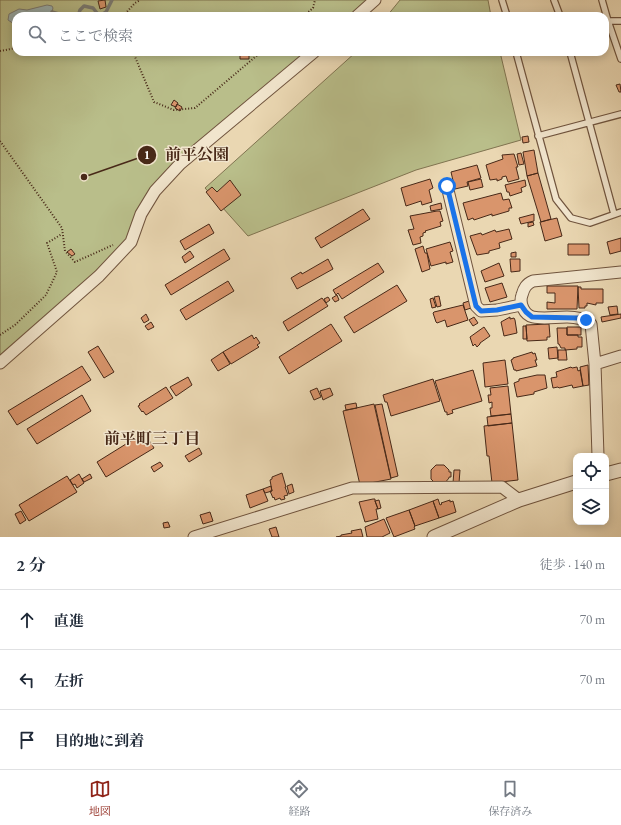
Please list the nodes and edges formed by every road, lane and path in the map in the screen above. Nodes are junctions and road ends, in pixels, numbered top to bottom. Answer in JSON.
{"nodes":[{"id":1,"x":140,"y":0,"type":"edge"},
{"id":2,"x":315,"y":0,"type":"edge"},
{"id":3,"x":375,"y":0,"type":"edge"},
{"id":4,"x":502,"y":0,"type":"edge"},
{"id":5,"x":554,"y":0,"type":"edge"},
{"id":6,"x":602,"y":0,"type":"edge"},
{"id":7,"x":127,"y":12,"type":"edge"},
{"id":8,"x":308,"y":12,"type":"edge"},
{"id":9,"x":362,"y":12,"type":"edge"},
{"id":10,"x":505,"y":12,"type":"edge"},
{"id":11,"x":558,"y":12,"type":"edge"},
{"id":12,"x":604,"y":12,"type":"edge"},
{"id":13,"x":609,"y":21,"type":"edge"},
{"id":14,"x":621,"y":21,"type":"edge"},
{"id":15,"x":609,"y":29,"type":"edge"},
{"id":16,"x":12,"y":49,"type":"edge"},
{"id":17,"x":0,"y":51,"type":"edge"},
{"id":18,"x":135,"y":56,"type":"edge"},
{"id":19,"x":256,"y":56,"type":"edge"},
{"id":20,"x":309,"y":56,"type":"edge"},
{"id":21,"x":517,"y":56,"type":"edge"},
{"id":22,"x":571,"y":56,"type":"edge"},
{"id":23,"x":621,"y":59,"type":"edge"},
{"id":24,"x":621,"y":114,"type":"edge"},
{"id":25,"x":590,"y":123,"type":"junction"},
{"id":26,"x":538,"y":136,"type":"junction"},
{"id":27,"x":0,"y":141,"type":"edge"},
{"id":28,"x":447,"y":186,"type":"dead end"},
{"id":29,"x":621,"y":212,"type":"edge"},
{"id":30,"x":614,"y":214,"type":"junction"},
{"id":31,"x":63,"y":234,"type":"junction"},
{"id":32,"x":114,"y":244,"type":"dead end"},
{"id":33,"x":621,"y":272,"type":"edge"},
{"id":34,"x":521,"y":305,"type":"junction"},
{"id":35,"x":0,"y":335,"type":"edge"},
{"id":36,"x":621,"y":356,"type":"edge"},
{"id":37,"x":0,"y":362,"type":"edge"},
{"id":38,"x":595,"y":364,"type":"junction"},
{"id":39,"x":598,"y":453,"type":"edge"},
{"id":40,"x":621,"y":470,"type":"edge"},
{"id":41,"x":609,"y":473,"type":"edge"},
{"id":42,"x":573,"y":483,"type":"edge"},
{"id":43,"x":519,"y":500,"type":"junction"},
{"id":44,"x":194,"y":537,"type":"edge"},
{"id":45,"x":434,"y":537,"type":"edge"}],
"edges":[{"from":1,"to":7,"type":"path"},
{"from":2,"to":8,"type":"path"},
{"from":3,"to":9,"type":"street"},
{"from":4,"to":10,"type":"lane"},
{"from":5,"to":11,"type":"lane"},
{"from":6,"to":12,"type":"lane"},
{"from":13,"to":14,"type":"lane"},
{"from":15,"to":23,"type":"lane"},
{"from":16,"to":17,"type":"path"},
{"from":18,"to":19,"type":"path"},
{"from":20,"to":37,"type":"street"},
{"from":21,"to":26,"type":"lane"},
{"from":22,"to":25,"type":"lane"},
{"from":24,"to":25,"type":"lane"},
{"from":25,"to":26,"type":"lane"},
{"from":25,"to":30,"type":"lane"},
{"from":26,"to":30,"type":"lane"},
{"from":27,"to":31,"type":"path"},
{"from":28,"to":34,"type":"street"},
{"from":29,"to":30,"type":"lane"},
{"from":31,"to":32,"type":"path"},
{"from":31,"to":35,"type":"path"},
{"from":33,"to":34,"type":"street"},
{"from":34,"to":38,"type":"street"},
{"from":36,"to":38,"type":"street"},
{"from":38,"to":39,"type":"street"},
{"from":40,"to":41,"type":"street"},
{"from":42,"to":43,"type":"street"},
{"from":43,"to":44,"type":"street"},
{"from":43,"to":45,"type":"street"}]}
